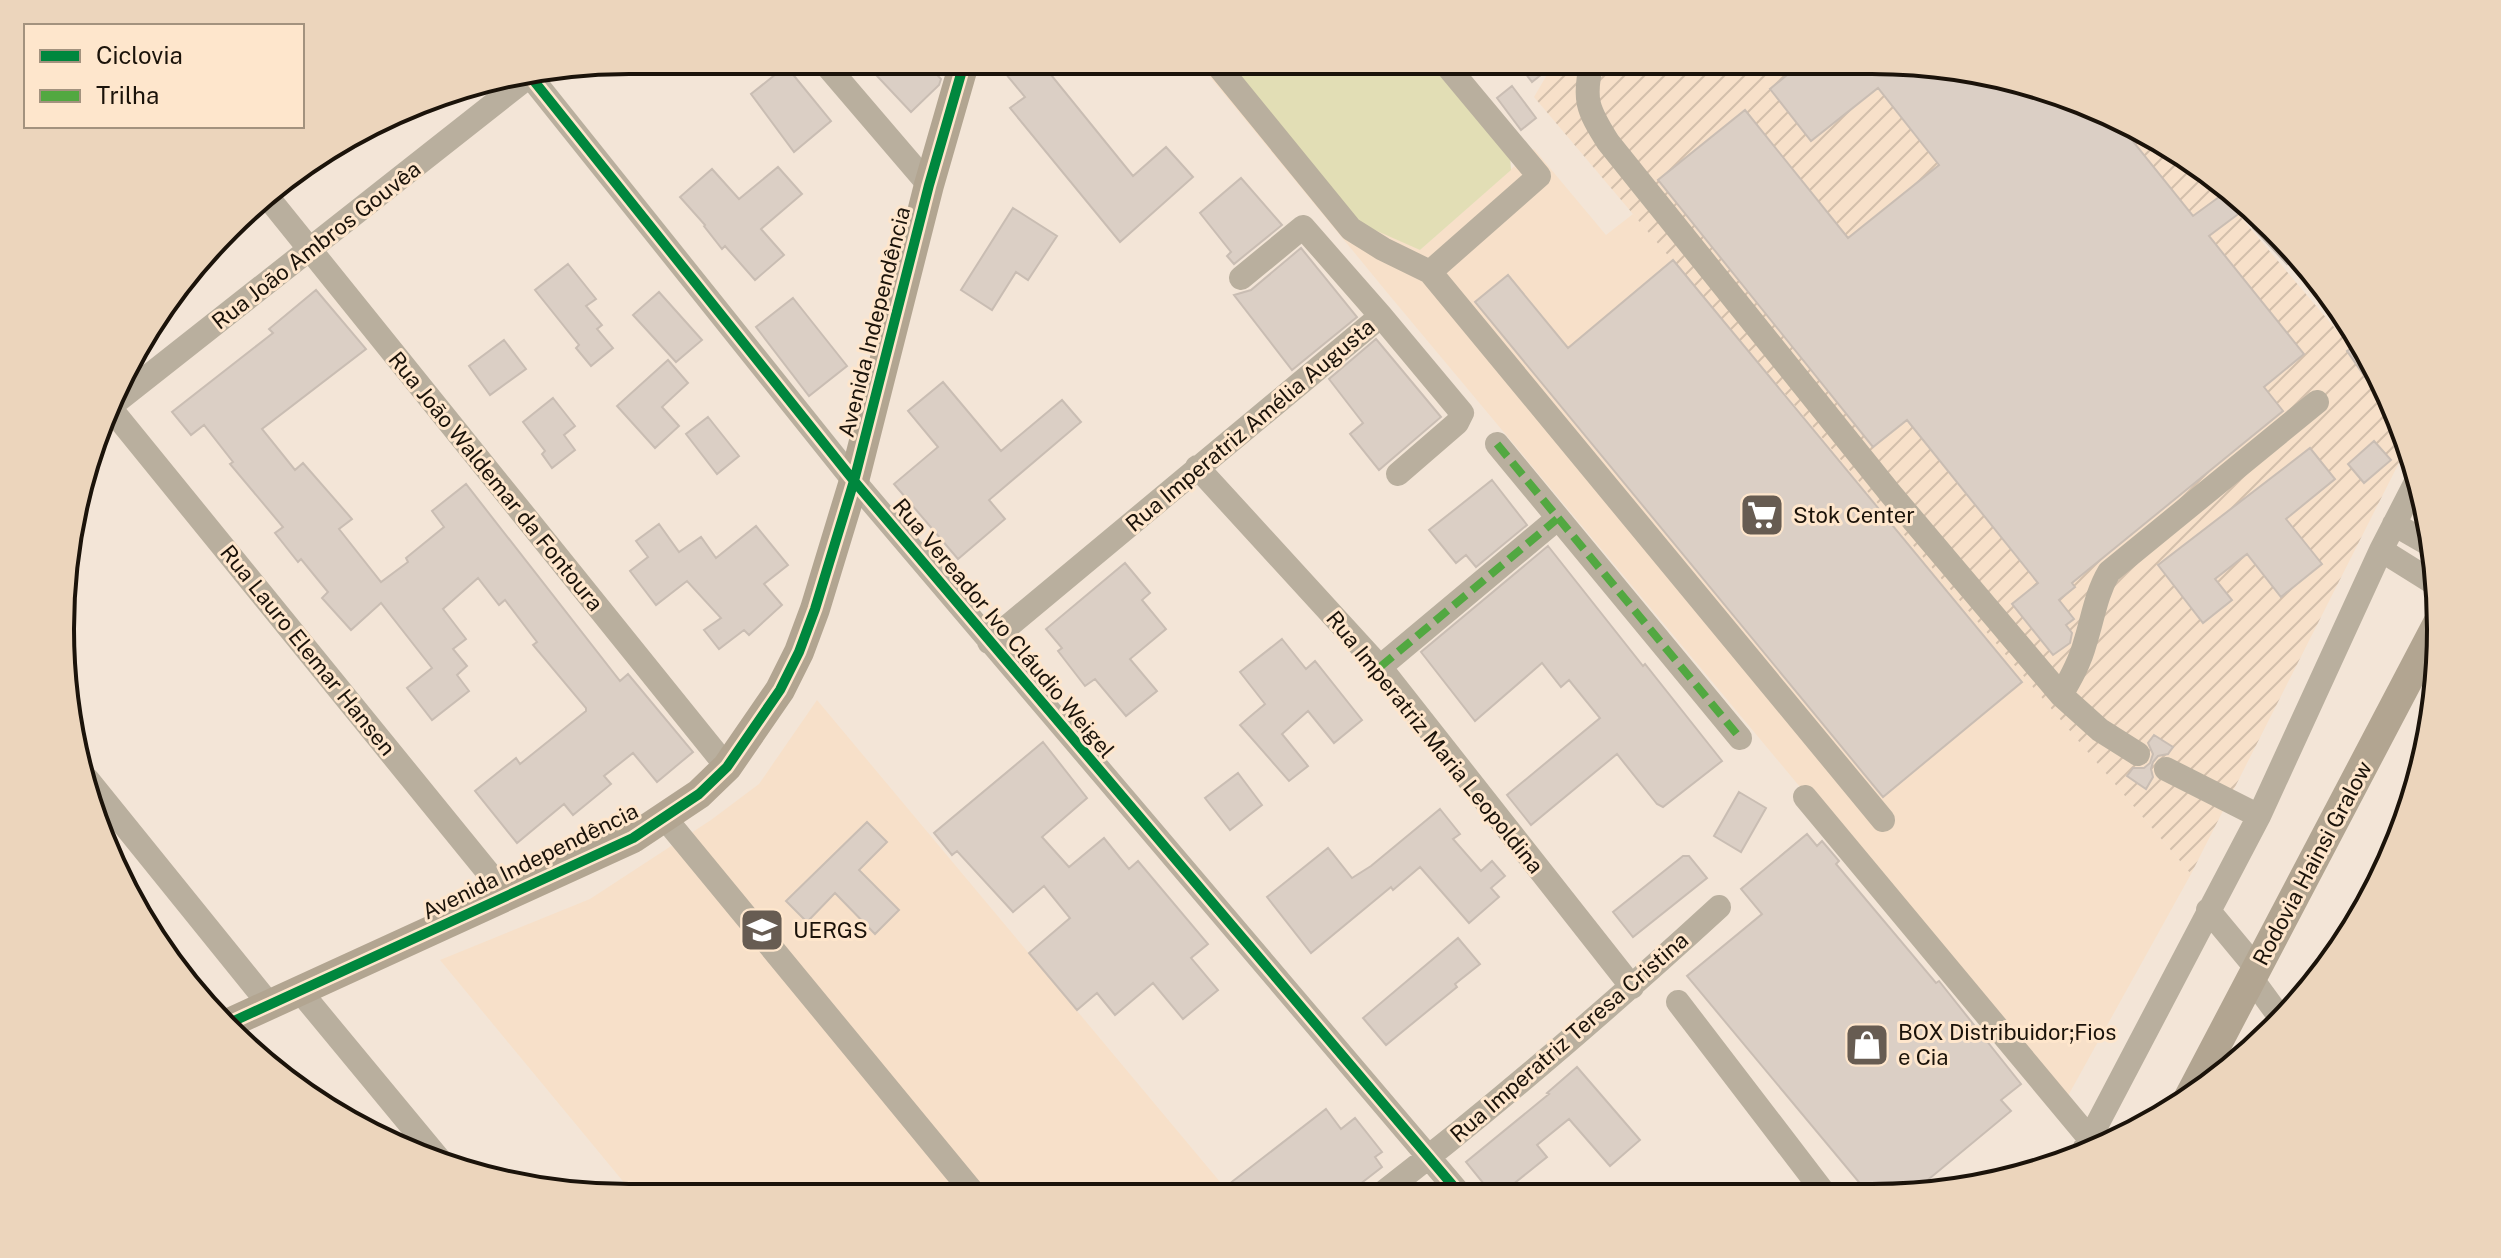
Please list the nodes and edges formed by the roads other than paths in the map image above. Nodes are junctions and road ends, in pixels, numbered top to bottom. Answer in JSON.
{"nodes":[{"id":1,"x":834,"y":74,"type":"edge"},
{"id":2,"x":961,"y":74,"type":"edge"},
{"id":3,"x":1225,"y":74,"type":"edge"},
{"id":4,"x":1454,"y":74,"type":"edge"},
{"id":5,"x":1589,"y":74,"type":"edge"},
{"id":6,"x":534,"y":83,"type":"edge"},
{"id":7,"x":516,"y":86,"type":"edge"},
{"id":8,"x":929,"y":185,"type":"junction"},
{"id":9,"x":273,"y":204,"type":"edge"},
{"id":10,"x":310,"y":250,"type":"junction"},
{"id":11,"x":1430,"y":272,"type":"junction"},
{"id":12,"x":1241,"y":278,"type":"dead end"},
{"id":13,"x":1381,"y":316,"type":"junction"},
{"id":14,"x":127,"y":392,"type":"edge"},
{"id":15,"x":2317,"y":402,"type":"dead end"},
{"id":16,"x":115,"y":418,"type":"edge"},
{"id":17,"x":1497,"y":444,"type":"dead end"},
{"id":18,"x":1197,"y":467,"type":"junction"},
{"id":19,"x":1398,"y":474,"type":"dead end"},
{"id":20,"x":854,"y":481,"type":"junction"},
{"id":21,"x":2410,"y":494,"type":"edge"},
{"id":22,"x":1557,"y":519,"type":"junction"},
{"id":23,"x":2394,"y":524,"type":"junction"},
{"id":24,"x":2419,"y":538,"type":"edge"},
{"id":25,"x":2381,"y":550,"type":"junction"},
{"id":26,"x":2424,"y":577,"type":"edge"},
{"id":27,"x":989,"y":642,"type":"junction"},
{"id":28,"x":2427,"y":645,"type":"edge"},
{"id":29,"x":1380,"y":667,"type":"junction"},
{"id":30,"x":2061,"y":695,"type":"junction"},
{"id":31,"x":1740,"y":738,"type":"dead end"},
{"id":32,"x":2138,"y":754,"type":"dead end"},
{"id":33,"x":727,"y":767,"type":"junction"},
{"id":34,"x":2166,"y":769,"type":"dead end"},
{"id":35,"x":99,"y":794,"type":"edge"},
{"id":36,"x":1805,"y":797,"type":"dead end"},
{"id":37,"x":2259,"y":816,"type":"junction"},
{"id":38,"x":664,"y":817,"type":"junction"},
{"id":39,"x":1883,"y":820,"type":"dead end"},
{"id":40,"x":508,"y":897,"type":"junction"},
{"id":41,"x":1719,"y":907,"type":"dead end"},
{"id":42,"x":2208,"y":910,"type":"junction"},
{"id":43,"x":2254,"y":974,"type":"junction"},
{"id":44,"x":1632,"y":987,"type":"junction"},
{"id":45,"x":299,"y":990,"type":"junction"},
{"id":46,"x":1678,"y":1002,"type":"dead end"},
{"id":47,"x":269,"y":1004,"type":"junction"},
{"id":48,"x":2275,"y":1009,"type":"edge"},
{"id":49,"x":236,"y":1020,"type":"edge"},
{"id":50,"x":2200,"y":1076,"type":"edge"},
{"id":51,"x":2089,"y":1140,"type":"edge"},
{"id":52,"x":2081,"y":1143,"type":"edge"},
{"id":53,"x":428,"y":1146,"type":"edge"},
{"id":54,"x":1429,"y":1157,"type":"junction"},
{"id":55,"x":966,"y":1184,"type":"edge"},
{"id":56,"x":1394,"y":1184,"type":"edge"},
{"id":57,"x":1452,"y":1184,"type":"edge"},
{"id":58,"x":1817,"y":1184,"type":"edge"}],
"edges":[{"from":1,"to":8,"type":"street"},
{"from":2,"to":8,"type":"main road","name":"Avenida Independência"},
{"from":3,"to":11,"type":"street"},
{"from":4,"to":11,"type":"street"},
{"from":5,"to":30,"type":"street"},
{"from":6,"to":20,"type":"street","name":"Rua Vereador Ivo Cláudio Weigel"},
{"from":7,"to":10,"type":"street","name":"Rua João Ambros Gouvêa"},
{"from":8,"to":20,"type":"main road","name":"Avenida Independência"},
{"from":9,"to":10,"type":"street","name":"Rua João Waldemar da Fontoura"},
{"from":10,"to":14,"type":"street","name":"Rua João Ambros Gouvêa"},
{"from":10,"to":33,"type":"street","name":"Rua João Waldemar da Fontoura"},
{"from":11,"to":39,"type":"street"},
{"from":12,"to":13,"type":"street"},
{"from":13,"to":18,"type":"street","name":"Rua Imperatriz Amélia Augusta"},
{"from":13,"to":19,"type":"street","name":"Rua Imperatriz Amélia Augusta"},
{"from":15,"to":30,"type":"street"},
{"from":16,"to":40,"type":"street","name":"Rua Lauro Elemar Hansen"},
{"from":17,"to":22,"type":"street"},
{"from":18,"to":27,"type":"street","name":"Rua Imperatriz Amélia Augusta"},
{"from":18,"to":29,"type":"street","name":"Rua Imperatriz Maria Leopoldina"},
{"from":20,"to":27,"type":"street","name":"Rua Vereador Ivo Cláudio Weigel"},
{"from":20,"to":33,"type":"main road","name":"Avenida Independência"},
{"from":21,"to":23,"type":"street"},
{"from":22,"to":29,"type":"street"},
{"from":22,"to":31,"type":"street"},
{"from":23,"to":24,"type":"street"},
{"from":23,"to":25,"type":"street"},
{"from":25,"to":26,"type":"street"},
{"from":25,"to":37,"type":"street"},
{"from":27,"to":54,"type":"street","name":"Rua Vereador Ivo Cláudio Weigel"},
{"from":28,"to":43,"type":"main road","name":"Rodovia Hainsi Gralow"},
{"from":29,"to":44,"type":"street","name":"Rua Imperatriz Maria Leopoldina"},
{"from":30,"to":32,"type":"street"},
{"from":33,"to":38,"type":"main road","name":"Avenida Independência"},
{"from":34,"to":37,"type":"street"},
{"from":35,"to":47,"type":"street"},
{"from":36,"to":52,"type":"street"},
{"from":37,"to":42,"type":"street"},
{"from":38,"to":40,"type":"main road","name":"Avenida Independência"},
{"from":38,"to":55,"type":"street"},
{"from":40,"to":45,"type":"main road","name":"Avenida Independência"},
{"from":41,"to":44,"type":"street","name":"Rua Imperatriz Teresa Cristina"},
{"from":42,"to":43,"type":"street"},
{"from":42,"to":51,"type":"street"},
{"from":43,"to":48,"type":"street"},
{"from":43,"to":50,"type":"main road","name":"Rodovia Hainsi Gralow"},
{"from":44,"to":54,"type":"street","name":"Rua Imperatriz Teresa Cristina"},
{"from":45,"to":47,"type":"main road","name":"Avenida Independência"},
{"from":45,"to":53,"type":"street"},
{"from":46,"to":58,"type":"street"},
{"from":47,"to":49,"type":"main road","name":"Avenida Independência"},
{"from":54,"to":56,"type":"street","name":"Rua Imperatriz Teresa Cristina"},
{"from":54,"to":57,"type":"street","name":"Rua Vereador Ivo Cláudio Weigel"}]}
